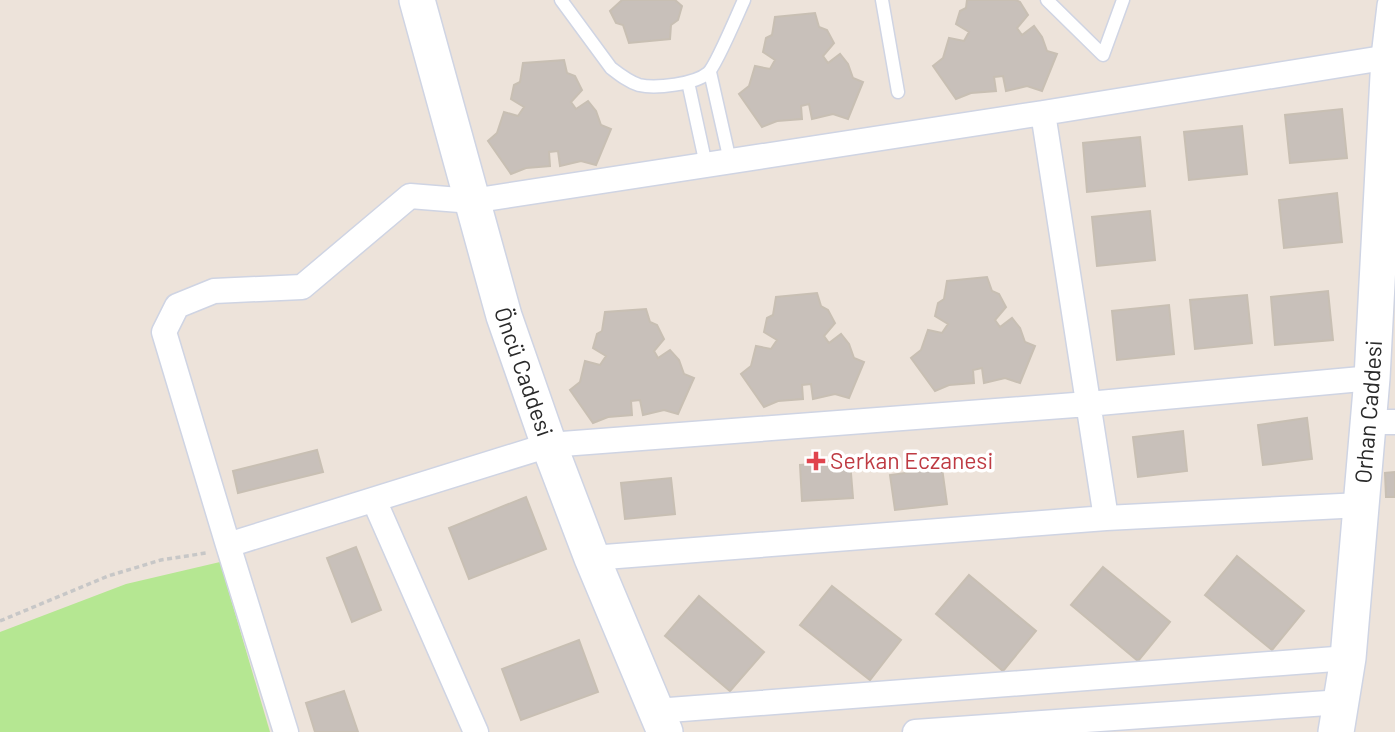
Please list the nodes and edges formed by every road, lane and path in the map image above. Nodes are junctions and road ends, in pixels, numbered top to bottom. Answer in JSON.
{"nodes":[{"id":1,"x":417,"y":0,"type":"edge"},
{"id":2,"x":561,"y":0,"type":"edge"},
{"id":3,"x":744,"y":0,"type":"edge"},
{"id":4,"x":883,"y":0,"type":"edge"},
{"id":5,"x":1047,"y":0,"type":"edge"},
{"id":6,"x":1123,"y":0,"type":"edge"},
{"id":7,"x":1395,"y":6,"type":"edge"},
{"id":8,"x":1392,"y":57,"type":"edge"},
{"id":9,"x":710,"y":72,"type":"junction"},
{"id":10,"x":688,"y":82,"type":"junction"},
{"id":11,"x":898,"y":92,"type":"dead end"},
{"id":12,"x":1043,"y":113,"type":"junction"},
{"id":13,"x":718,"y":163,"type":"junction"},
{"id":14,"x":472,"y":201,"type":"junction"},
{"id":15,"x":1388,"y":216,"type":"edge"},
{"id":16,"x":1372,"y":378,"type":"junction"},
{"id":17,"x":1088,"y":404,"type":"junction"},
{"id":18,"x":1382,"y":422,"type":"edge"},
{"id":19,"x":549,"y":445,"type":"junction"},
{"id":20,"x":374,"y":500,"type":"junction"},
{"id":21,"x":1361,"y":505,"type":"junction"},
{"id":22,"x":1106,"y":518,"type":"junction"},
{"id":23,"x":228,"y":545,"type":"junction"},
{"id":24,"x":592,"y":558,"type":"junction"},
{"id":25,"x":0,"y":621,"type":"edge"},
{"id":26,"x":1348,"y":658,"type":"junction"},
{"id":27,"x":1339,"y":717,"type":"edge"},
{"id":28,"x":660,"y":722,"type":"edge"},
{"id":29,"x":286,"y":732,"type":"edge"},
{"id":30,"x":476,"y":732,"type":"edge"},
{"id":31,"x":915,"y":732,"type":"edge"}],
"edges":[{"from":1,"to":14,"type":"street","name":"Öncü Caddesi"},
{"from":2,"to":10,"type":"lane"},
{"from":3,"to":9,"type":"lane"},
{"from":4,"to":11,"type":"lane"},
{"from":5,"to":6,"type":"lane"},
{"from":7,"to":8,"type":"street","name":"Orhan Caddesi"},
{"from":8,"to":12,"type":"street"},
{"from":8,"to":15,"type":"street","name":"Orhan Caddesi"},
{"from":9,"to":10,"type":"lane"},
{"from":9,"to":13,"type":"lane"},
{"from":10,"to":13,"type":"lane"},
{"from":12,"to":13,"type":"street"},
{"from":12,"to":17,"type":"street"},
{"from":13,"to":14,"type":"street"},
{"from":14,"to":19,"type":"street","name":"Öncü Caddesi"},
{"from":14,"to":23,"type":"street"},
{"from":15,"to":16,"type":"street","name":"Orhan Caddesi"},
{"from":16,"to":17,"type":"street"},
{"from":16,"to":18,"type":"street","name":"Orhan Caddesi"},
{"from":17,"to":19,"type":"street"},
{"from":17,"to":22,"type":"street"},
{"from":18,"to":21,"type":"street","name":"Orhan Caddesi"},
{"from":19,"to":20,"type":"street"},
{"from":19,"to":24,"type":"street","name":"Öncü Caddesi"},
{"from":20,"to":23,"type":"street"},
{"from":20,"to":30,"type":"street"},
{"from":21,"to":22,"type":"street"},
{"from":21,"to":26,"type":"street","name":"Orhan Caddesi"},
{"from":22,"to":24,"type":"street"},
{"from":23,"to":25,"type":"path"},
{"from":23,"to":29,"type":"street"},
{"from":24,"to":28,"type":"street","name":"Öncü Caddesi"},
{"from":26,"to":27,"type":"street","name":"Orhan Caddesi"},
{"from":26,"to":28,"type":"street"},
{"from":27,"to":31,"type":"street"}]}
